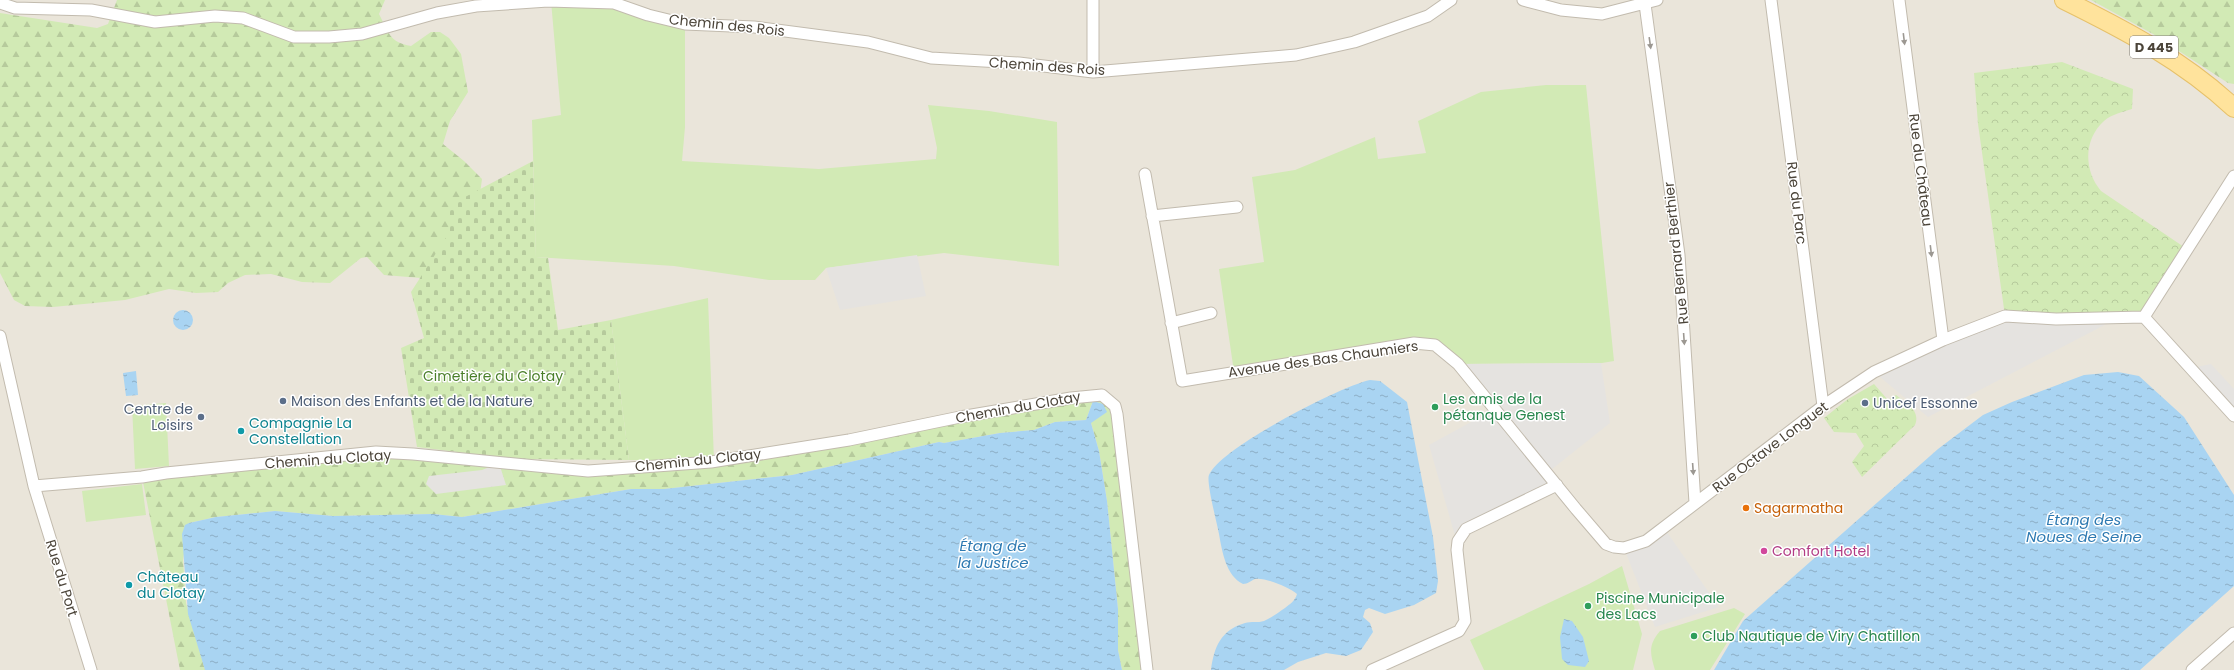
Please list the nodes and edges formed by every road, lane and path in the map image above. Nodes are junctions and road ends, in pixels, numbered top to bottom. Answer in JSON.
{"nodes":[{"id":1,"x":1093,"y":0,"type":"edge"},
{"id":2,"x":1452,"y":0,"type":"edge"},
{"id":3,"x":1522,"y":0,"type":"edge"},
{"id":4,"x":1656,"y":0,"type":"edge"},
{"id":5,"x":1771,"y":0,"type":"edge"},
{"id":6,"x":1899,"y":0,"type":"edge"},
{"id":7,"x":2064,"y":0,"type":"edge"},
{"id":8,"x":0,"y":3,"type":"edge"},
{"id":9,"x":1644,"y":4,"type":"junction"},
{"id":10,"x":1093,"y":72,"type":"junction"},
{"id":11,"x":2234,"y":108,"type":"edge"},
{"id":12,"x":1145,"y":174,"type":"dead end"},
{"id":13,"x":2234,"y":176,"type":"edge"},
{"id":14,"x":1236,"y":207,"type":"dead end"},
{"id":15,"x":1152,"y":216,"type":"junction"},
{"id":16,"x":1211,"y":313,"type":"dead end"},
{"id":17,"x":2144,"y":317,"type":"junction"},
{"id":18,"x":1171,"y":323,"type":"junction"},
{"id":19,"x":1943,"y":340,"type":"junction"},
{"id":20,"x":0,"y":341,"type":"edge"},
{"id":21,"x":1823,"y":406,"type":"junction"},
{"id":22,"x":2234,"y":416,"type":"edge"},
{"id":23,"x":1557,"y":485,"type":"junction"},
{"id":24,"x":34,"y":486,"type":"junction"},
{"id":25,"x":1695,"y":503,"type":"junction"},
{"id":26,"x":2234,"y":633,"type":"edge"},
{"id":27,"x":91,"y":670,"type":"edge"},
{"id":28,"x":1147,"y":670,"type":"edge"},
{"id":29,"x":1372,"y":670,"type":"edge"},
{"id":30,"x":2192,"y":670,"type":"edge"}],
"edges":[{"from":1,"to":10,"type":"street"},
{"from":2,"to":10,"type":"street","name":"Chemin des Rois"},
{"from":3,"to":9,"type":"street"},
{"from":4,"to":9,"type":"street"},
{"from":5,"to":21,"type":"street","name":"Rue du Parc"},
{"from":6,"to":19,"type":"street","name":"Rue du Château","one_way":true},
{"from":7,"to":11,"type":"main road","number":"D 445"},
{"from":8,"to":10,"type":"street","name":"Chemin des Rois"},
{"from":9,"to":25,"type":"street","name":"Rue Bernard Berthier","one_way":true},
{"from":12,"to":15,"type":"street"},
{"from":13,"to":17,"type":"street"},
{"from":14,"to":15,"type":"street"},
{"from":15,"to":18,"type":"street"},
{"from":16,"to":18,"type":"street"},
{"from":17,"to":19,"type":"street","name":"Rue Octave Longuet"},
{"from":17,"to":22,"type":"street"},
{"from":18,"to":23,"type":"street","name":"Avenue des Bas Chaumiers"},
{"from":19,"to":21,"type":"street","name":"Rue Octave Longuet"},
{"from":20,"to":24,"type":"street","name":"Rue du Port"},
{"from":21,"to":25,"type":"street","name":"Rue Octave Longuet"},
{"from":23,"to":25,"type":"street","name":"Rue Octave Longuet"},
{"from":23,"to":29,"type":"street"},
{"from":24,"to":27,"type":"street","name":"Rue du Port"},
{"from":24,"to":28,"type":"street","name":"Chemin du Clotay"},
{"from":26,"to":30,"type":"street"}]}
